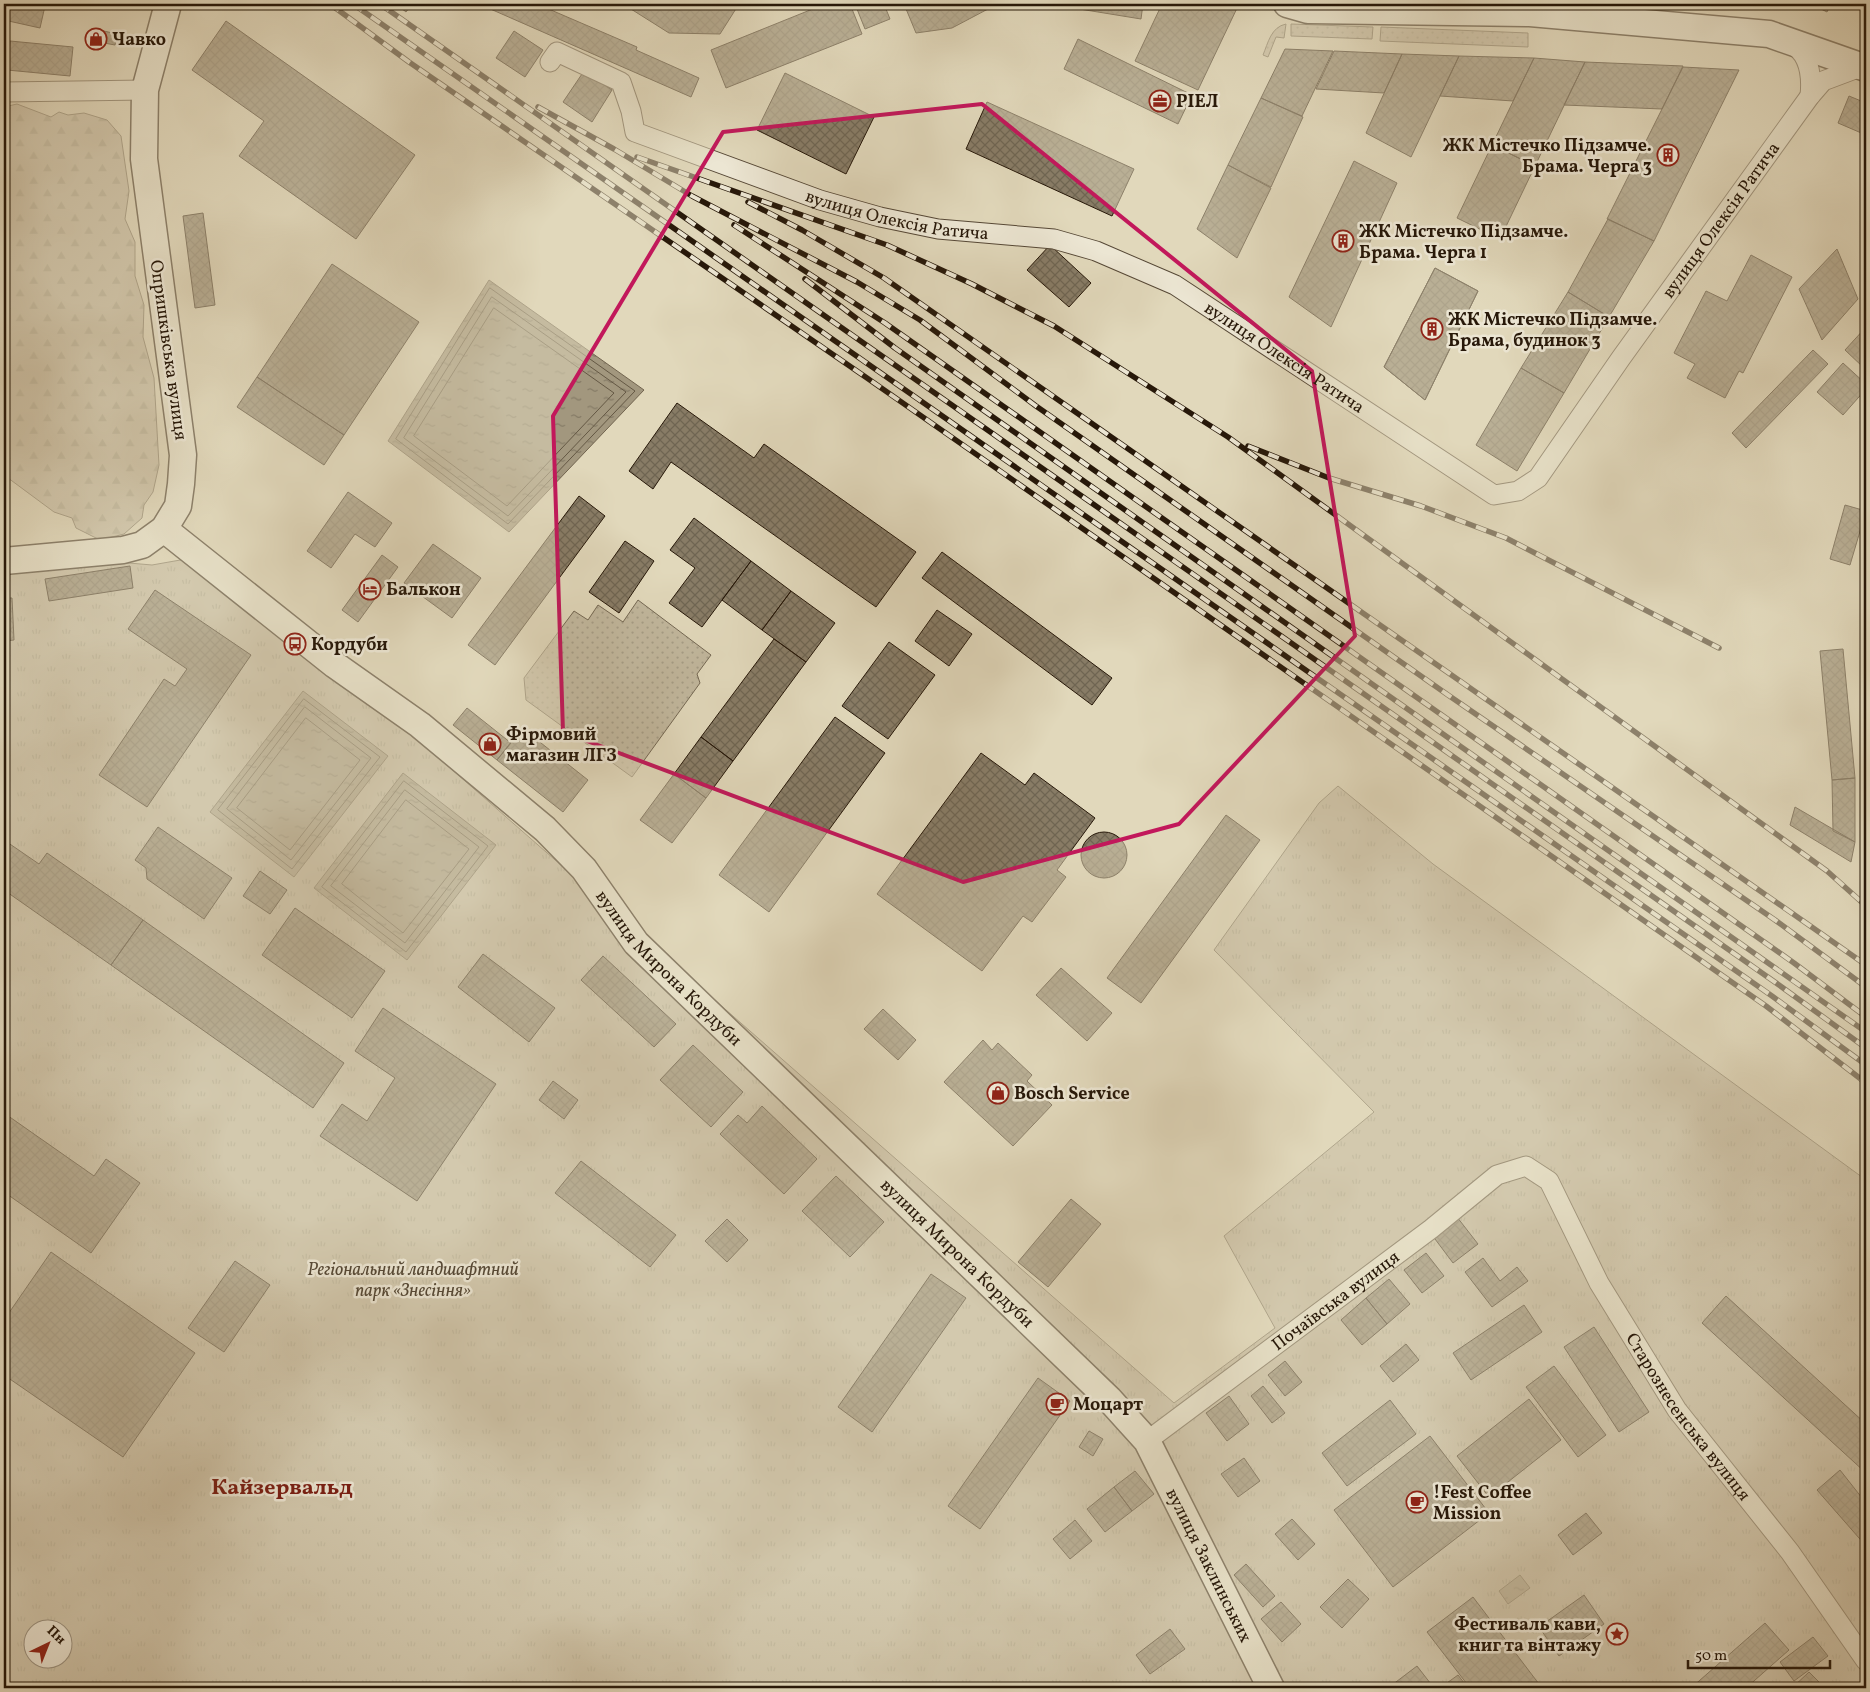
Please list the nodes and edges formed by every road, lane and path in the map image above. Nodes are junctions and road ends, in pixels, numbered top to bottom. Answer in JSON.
{"nodes":[{"id":1,"x":168,"y":4,"type":"edge"},
{"id":2,"x":1287,"y":4,"type":"edge"},
{"id":3,"x":1769,"y":34,"type":"junction"},
{"id":4,"x":550,"y":62,"type":"dead end"},
{"id":5,"x":1866,"y":69,"type":"edge"},
{"id":6,"x":146,"y":90,"type":"junction"},
{"id":7,"x":4,"y":92,"type":"edge"},
{"id":8,"x":1810,"y":96,"type":"junction"},
{"id":9,"x":164,"y":529,"type":"junction"},
{"id":10,"x":4,"y":561,"type":"edge"},
{"id":11,"x":1526,"y":1166,"type":"joint"},
{"id":12,"x":1147,"y":1441,"type":"junction"},
{"id":13,"x":1866,"y":1660,"type":"edge"},
{"id":14,"x":1271,"y":1688,"type":"edge"}],
"edges":[{"from":1,"to":6,"type":"street","name":"Опришківська вулиця"},
{"from":2,"to":3,"type":"street"},
{"from":3,"to":5,"type":"street"},
{"from":3,"to":8,"type":"street"},
{"from":4,"to":8,"type":"street","name":"вулиця Олексія Ратича"},
{"from":5,"to":8,"type":"street","name":"вулиця Олексія Ратича"},
{"from":6,"to":7,"type":"street"},
{"from":6,"to":9,"type":"street","name":"Опришківська вулиця"},
{"from":9,"to":10,"type":"street","name":"Опришківська вулиця"},
{"from":9,"to":12,"type":"street","name":"вулиця Мирона Кордуби"},
{"from":11,"to":12,"type":"street","name":"Почаївська вулиця"},
{"from":11,"to":13,"type":"street","name":"Старознесенська вулиця"},
{"from":12,"to":14,"type":"street","name":"вулиця Заклинських"}]}
